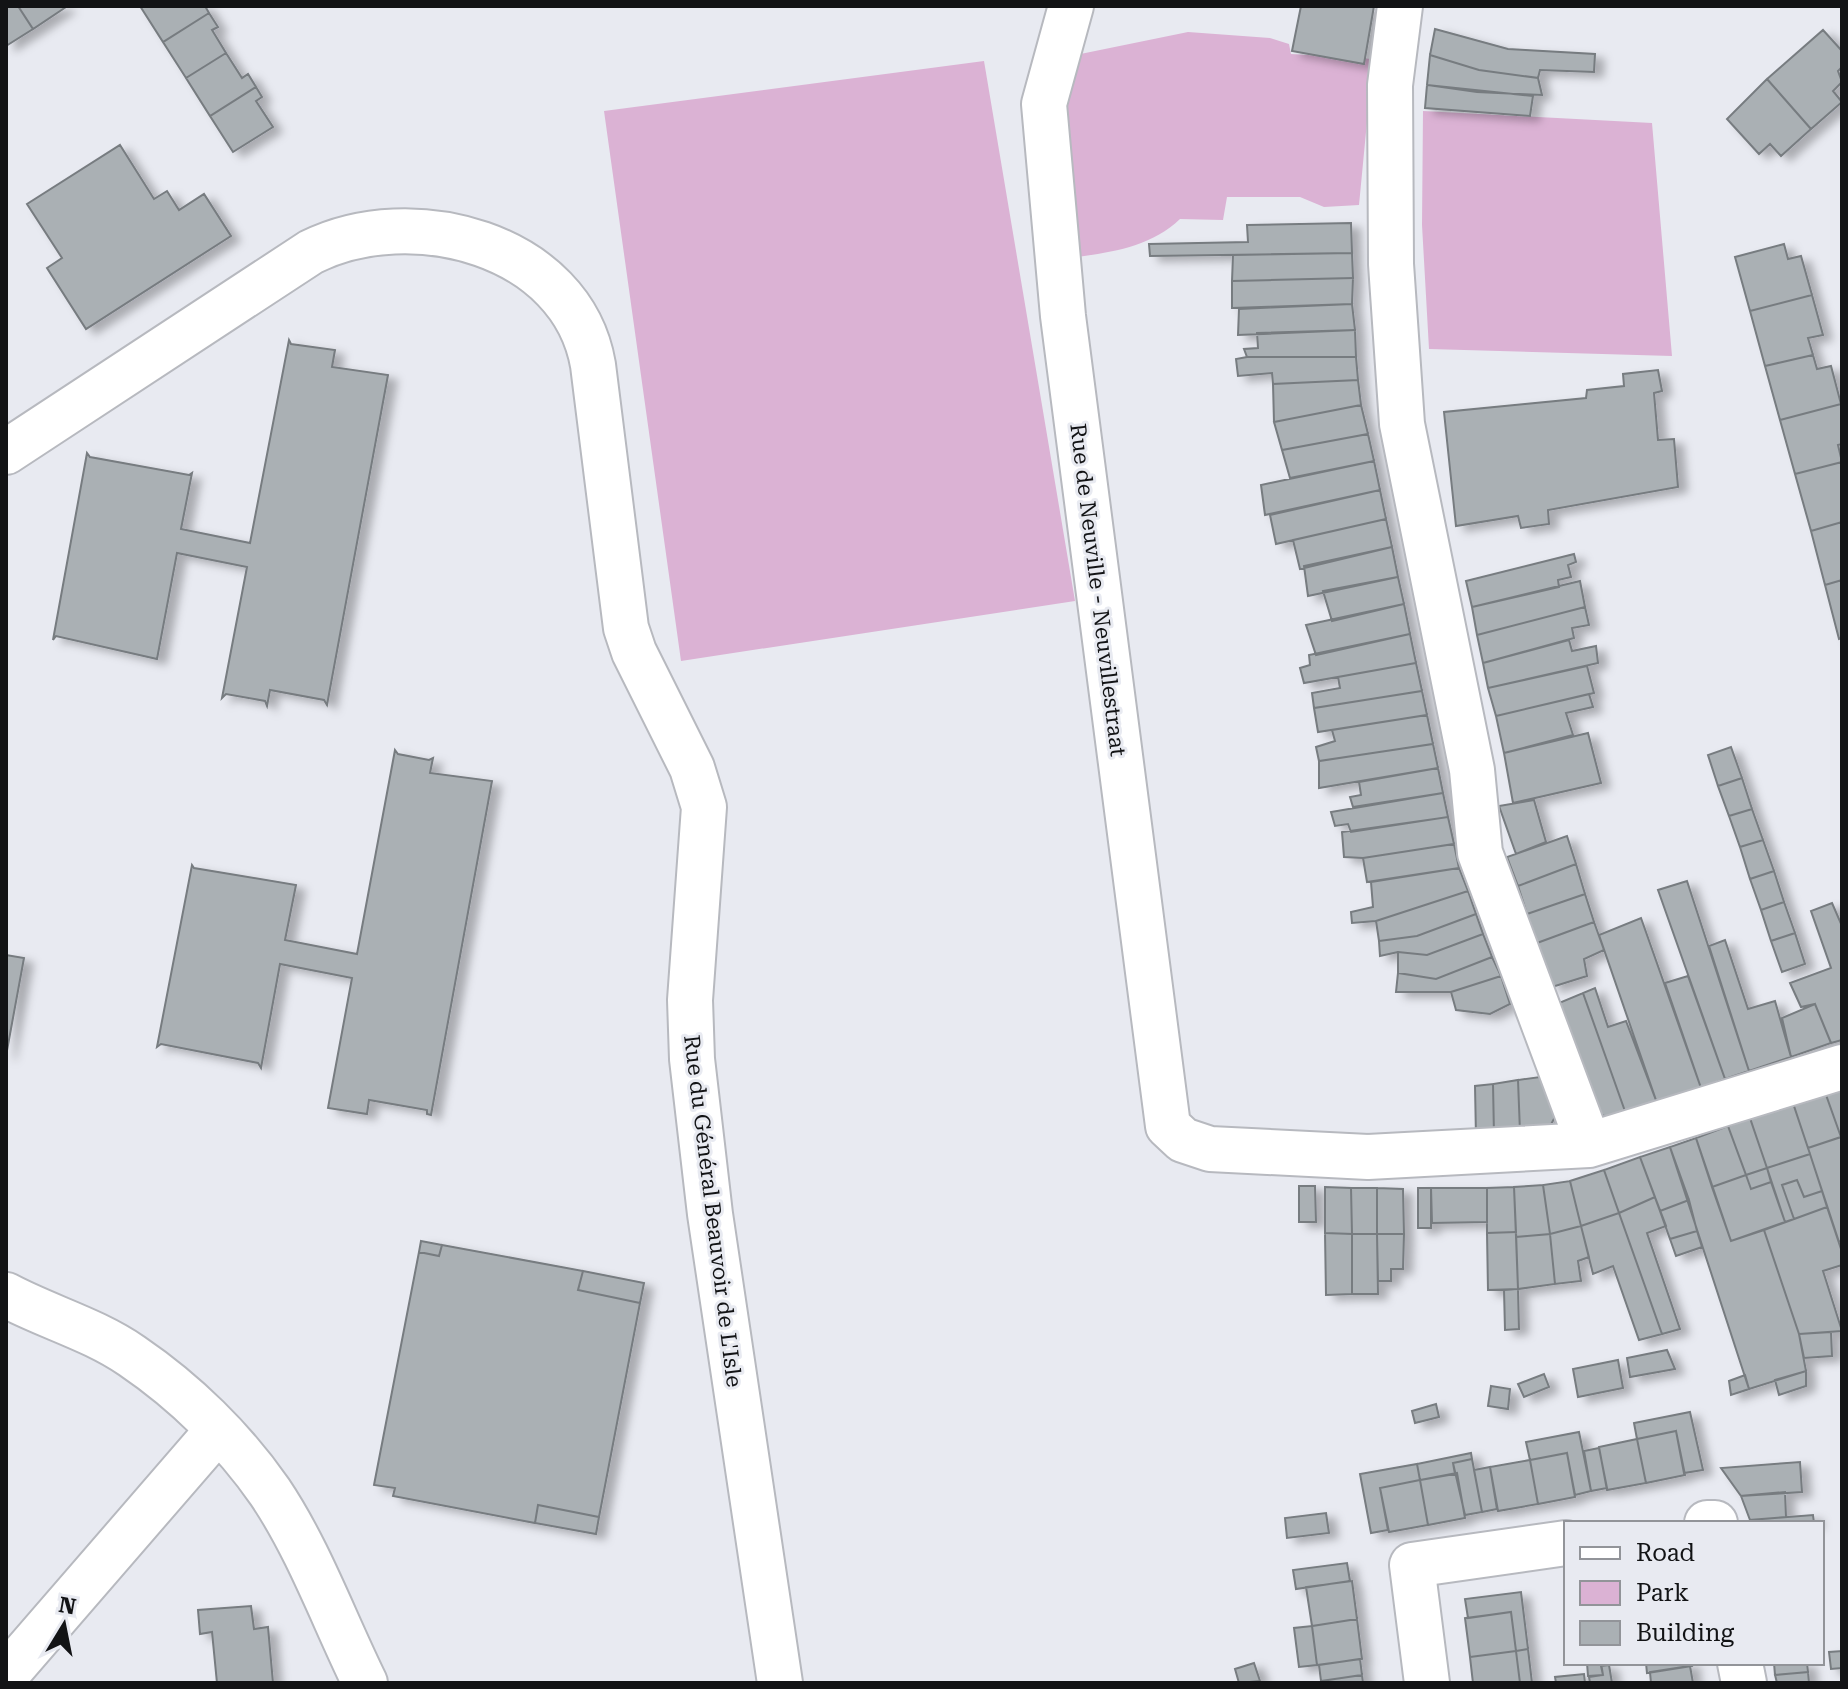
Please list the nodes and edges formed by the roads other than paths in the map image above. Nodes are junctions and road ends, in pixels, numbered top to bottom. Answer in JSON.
{"nodes":[{"id":1,"x":1071,"y":6,"type":"edge"},
{"id":2,"x":1400,"y":6,"type":"edge"},
{"id":3,"x":6,"y":452,"type":"edge"},
{"id":4,"x":1842,"y":1067,"type":"edge"},
{"id":5,"x":1589,"y":1145,"type":"junction"},
{"id":6,"x":11,"y":1299,"type":"edge"},
{"id":7,"x":218,"y":1430,"type":"junction"},
{"id":8,"x":1564,"y":1543,"type":"edge"},
{"id":9,"x":6,"y":1675,"type":"edge"},
{"id":10,"x":365,"y":1683,"type":"edge"},
{"id":11,"x":780,"y":1683,"type":"edge"},
{"id":12,"x":1427,"y":1683,"type":"edge"}],
"edges":[{"from":1,"to":5,"type":"street","name":"Rue de Neuville - Neuvillestraat"},
{"from":2,"to":5,"type":"street"},
{"from":3,"to":11,"type":"street","name":"Rue du Général Beauvoir de L'Isle"},
{"from":4,"to":5,"type":"street"},
{"from":6,"to":7,"type":"street"},
{"from":7,"to":9,"type":"street"},
{"from":7,"to":10,"type":"street"},
{"from":8,"to":12,"type":"street"}]}
